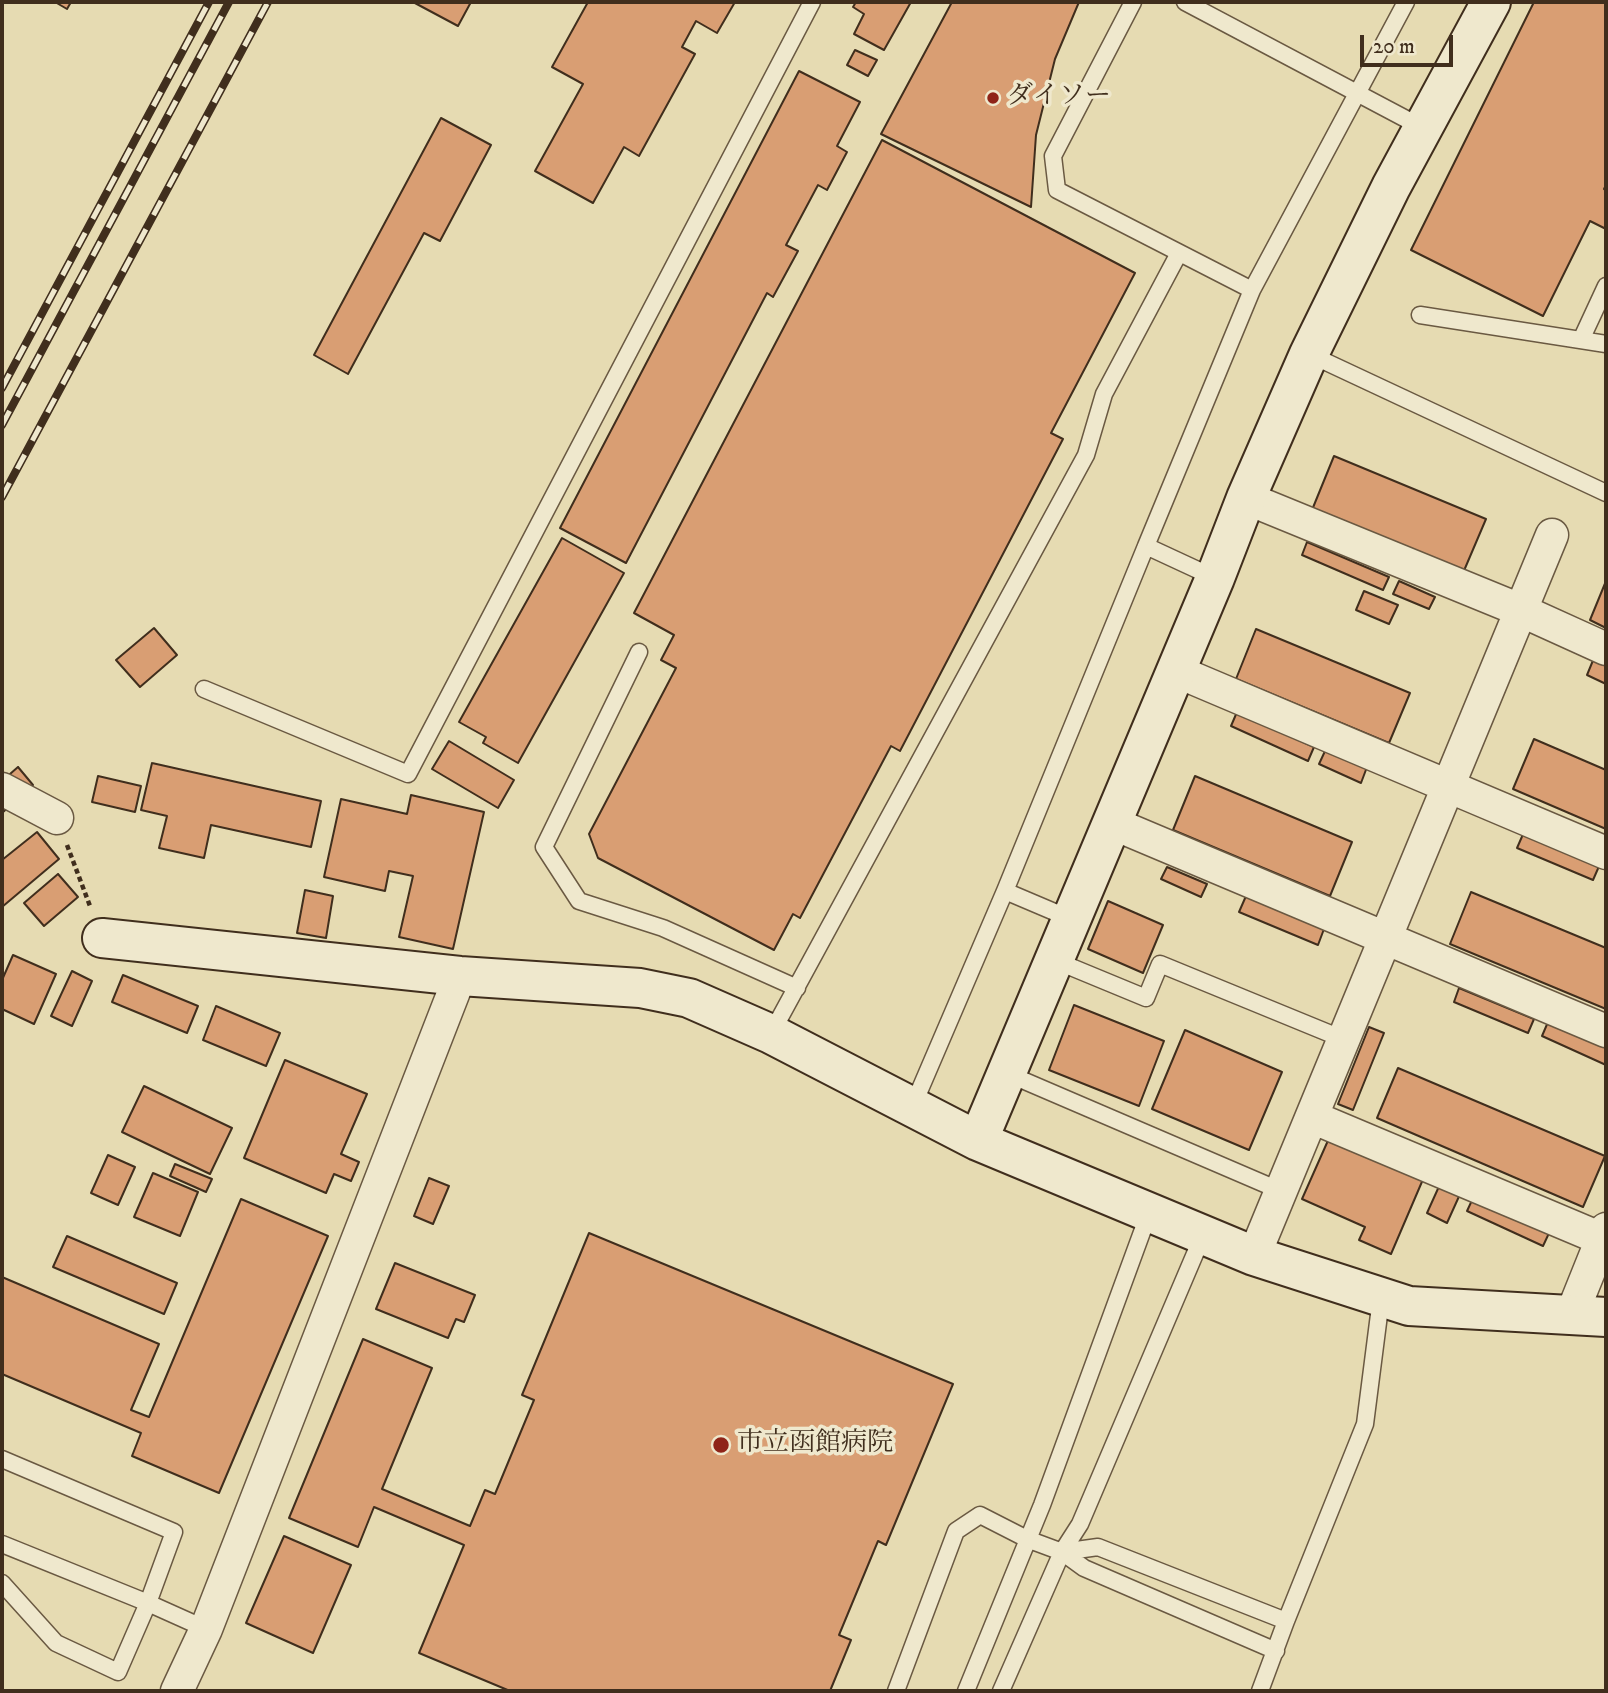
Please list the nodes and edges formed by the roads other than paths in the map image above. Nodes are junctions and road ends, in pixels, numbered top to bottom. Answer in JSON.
{"nodes":[{"id":1,"x":813,"y":2,"type":"edge"},
{"id":2,"x":1133,"y":2,"type":"edge"},
{"id":3,"x":1185,"y":2,"type":"edge"},
{"id":4,"x":1406,"y":2,"type":"edge"},
{"id":5,"x":1491,"y":2,"type":"edge"},
{"id":6,"x":1358,"y":93,"type":"junction"},
{"id":7,"x":1423,"y":128,"type":"junction"},
{"id":8,"x":1179,"y":253,"type":"junction"},
{"id":9,"x":1606,"y":286,"type":"edge"},
{"id":10,"x":1251,"y":290,"type":"junction"},
{"id":11,"x":1420,"y":315,"type":"dead end"},
{"id":12,"x":1581,"y":340,"type":"junction"},
{"id":13,"x":1606,"y":344,"type":"edge"},
{"id":14,"x":1309,"y":354,"type":"junction"},
{"id":15,"x":1606,"y":493,"type":"edge"},
{"id":16,"x":1246,"y":498,"type":"junction"},
{"id":17,"x":1552,"y":535,"type":"dead end"},
{"id":18,"x":1146,"y":546,"type":"junction"},
{"id":19,"x":1215,"y":578,"type":"junction"},
{"id":20,"x":1520,"y":610,"type":"junction"},
{"id":21,"x":1606,"y":649,"type":"edge"},
{"id":22,"x":639,"y":652,"type":"dead end"},
{"id":23,"x":1176,"y":671,"type":"junction"},
{"id":24,"x":205,"y":689,"type":"dead end"},
{"id":25,"x":1448,"y":786,"type":"junction"},
{"id":26,"x":2,"y":789,"type":"edge"},
{"id":27,"x":57,"y":818,"type":"dead end"},
{"id":28,"x":1112,"y":823,"type":"junction"},
{"id":29,"x":1606,"y":853,"type":"edge"},
{"id":30,"x":1005,"y":891,"type":"junction"},
{"id":31,"x":1071,"y":919,"type":"junction"},
{"id":32,"x":1386,"y":937,"type":"junction"},
{"id":33,"x":102,"y":938,"type":"dead end"},
{"id":34,"x":1054,"y":960,"type":"junction"},
{"id":35,"x":460,"y":976,"type":"junction"},
{"id":36,"x":797,"y":988,"type":"junction"},
{"id":37,"x":1606,"y":1031,"type":"edge"},
{"id":38,"x":771,"y":1034,"type":"junction"},
{"id":39,"x":1343,"y":1039,"type":"junction"},
{"id":40,"x":1006,"y":1073,"type":"junction"},
{"id":41,"x":912,"y":1108,"type":"junction"},
{"id":42,"x":1311,"y":1116,"type":"junction"},
{"id":43,"x":978,"y":1140,"type":"junction"},
{"id":44,"x":1281,"y":1191,"type":"junction"},
{"id":45,"x":1149,"y":1213,"type":"junction"},
{"id":46,"x":1604,"y":1234,"type":"edge"},
{"id":47,"x":1203,"y":1235,"type":"junction"},
{"id":48,"x":1254,"y":1256,"type":"junction"},
{"id":49,"x":1381,"y":1299,"type":"junction"},
{"id":50,"x":1589,"y":1317,"type":"edge"},
{"id":51,"x":2,"y":1459,"type":"edge"},
{"id":52,"x":1027,"y":1539,"type":"junction"},
{"id":53,"x":2,"y":1544,"type":"edge"},
{"id":54,"x":1062,"y":1552,"type":"junction"},
{"id":55,"x":2,"y":1583,"type":"edge"},
{"id":56,"x":148,"y":1603,"type":"junction"},
{"id":57,"x":1286,"y":1621,"type":"junction"},
{"id":58,"x":206,"y":1629,"type":"junction"},
{"id":59,"x":1276,"y":1651,"type":"junction"},
{"id":60,"x":177,"y":1691,"type":"edge"},
{"id":61,"x":896,"y":1691,"type":"edge"},
{"id":62,"x":966,"y":1691,"type":"edge"},
{"id":63,"x":1001,"y":1691,"type":"edge"},
{"id":64,"x":1260,"y":1691,"type":"edge"}],
"edges":[{"from":1,"to":24,"type":"lane"},
{"from":2,"to":8,"type":"lane"},
{"from":3,"to":6,"type":"lane"},
{"from":4,"to":6,"type":"lane"},
{"from":5,"to":7,"type":"street"},
{"from":6,"to":7,"type":"lane"},
{"from":6,"to":10,"type":"lane"},
{"from":7,"to":14,"type":"street"},
{"from":8,"to":10,"type":"lane"},
{"from":8,"to":36,"type":"lane"},
{"from":9,"to":12,"type":"lane"},
{"from":10,"to":18,"type":"lane"},
{"from":11,"to":12,"type":"lane"},
{"from":12,"to":13,"type":"lane"},
{"from":14,"to":15,"type":"lane"},
{"from":14,"to":16,"type":"street"},
{"from":16,"to":19,"type":"street"},
{"from":16,"to":20,"type":"street"},
{"from":17,"to":20,"type":"street"},
{"from":18,"to":19,"type":"lane"},
{"from":18,"to":30,"type":"lane"},
{"from":19,"to":23,"type":"street"},
{"from":20,"to":21,"type":"street"},
{"from":20,"to":25,"type":"street"},
{"from":22,"to":36,"type":"lane"},
{"from":23,"to":25,"type":"street"},
{"from":23,"to":28,"type":"street"},
{"from":25,"to":29,"type":"street"},
{"from":25,"to":32,"type":"street"},
{"from":26,"to":27,"type":"street"},
{"from":28,"to":31,"type":"street"},
{"from":28,"to":32,"type":"street"},
{"from":30,"to":31,"type":"lane"},
{"from":30,"to":41,"type":"lane"},
{"from":31,"to":34,"type":"street"},
{"from":32,"to":37,"type":"street"},
{"from":32,"to":39,"type":"street"},
{"from":33,"to":35,"type":"street"},
{"from":34,"to":39,"type":"lane"},
{"from":34,"to":40,"type":"street"},
{"from":35,"to":38,"type":"street"},
{"from":35,"to":58,"type":"street"},
{"from":36,"to":38,"type":"lane"},
{"from":38,"to":41,"type":"street"},
{"from":39,"to":42,"type":"street"},
{"from":40,"to":43,"type":"street"},
{"from":40,"to":44,"type":"lane"},
{"from":41,"to":43,"type":"street"},
{"from":42,"to":44,"type":"street"},
{"from":42,"to":46,"type":"street"},
{"from":43,"to":45,"type":"street"},
{"from":44,"to":48,"type":"street"},
{"from":45,"to":47,"type":"street"},
{"from":45,"to":52,"type":"lane"},
{"from":46,"to":50,"type":"street"},
{"from":47,"to":48,"type":"street"},
{"from":47,"to":54,"type":"lane"},
{"from":48,"to":49,"type":"street"},
{"from":49,"to":50,"type":"street"},
{"from":49,"to":57,"type":"lane"},
{"from":51,"to":56,"type":"lane"},
{"from":52,"to":54,"type":"lane"},
{"from":52,"to":61,"type":"lane"},
{"from":52,"to":62,"type":"lane"},
{"from":53,"to":56,"type":"lane"},
{"from":54,"to":57,"type":"lane"},
{"from":54,"to":59,"type":"lane"},
{"from":54,"to":63,"type":"lane"},
{"from":55,"to":56,"type":"lane"},
{"from":56,"to":58,"type":"lane"},
{"from":57,"to":59,"type":"lane"},
{"from":58,"to":60,"type":"street"},
{"from":59,"to":64,"type":"lane"}]}
